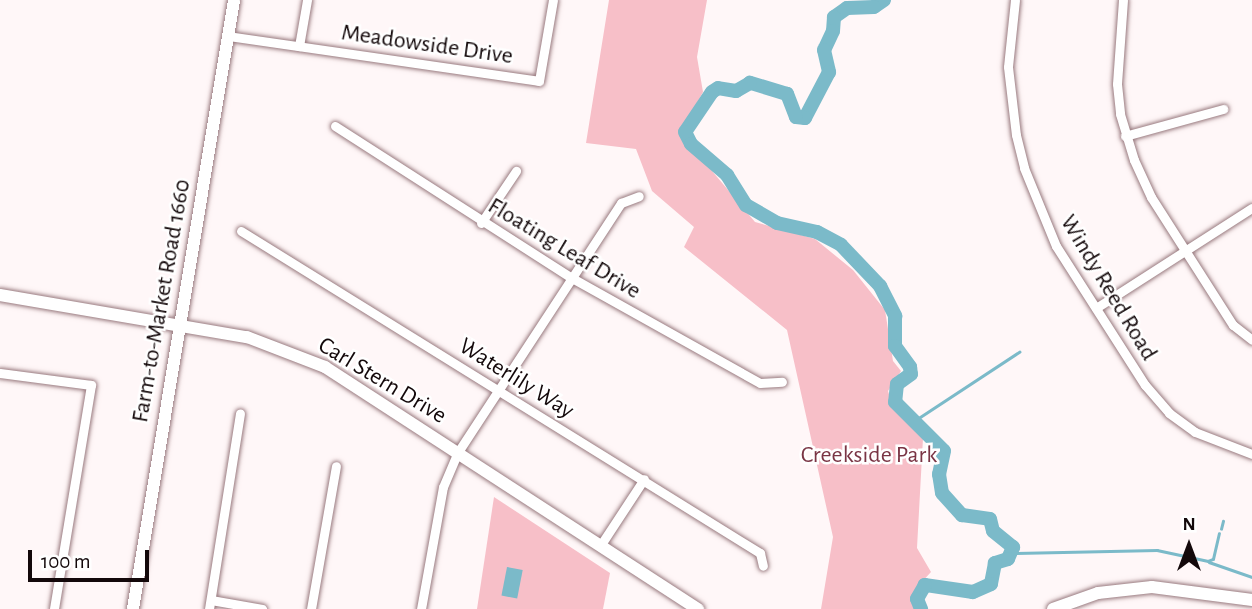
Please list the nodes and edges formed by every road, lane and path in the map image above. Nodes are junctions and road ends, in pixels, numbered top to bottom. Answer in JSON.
{"nodes":[{"id":1,"x":234,"y":0,"type":"edge"},
{"id":2,"x":307,"y":0,"type":"edge"},
{"id":3,"x":553,"y":0,"type":"edge"},
{"id":4,"x":1015,"y":0,"type":"edge"},
{"id":5,"x":1123,"y":0,"type":"edge"},
{"id":6,"x":228,"y":36,"type":"junction"},
{"id":7,"x":299,"y":46,"type":"junction"},
{"id":8,"x":1223,"y":110,"type":"dead end"},
{"id":9,"x":335,"y":126,"type":"dead end"},
{"id":10,"x":1125,"y":136,"type":"junction"},
{"id":11,"x":516,"y":171,"type":"dead end"},
{"id":12,"x":639,"y":196,"type":"dead end"},
{"id":13,"x":1252,"y":208,"type":"edge"},
{"id":14,"x":481,"y":223,"type":"junction"},
{"id":15,"x":241,"y":231,"type":"dead end"},
{"id":16,"x":1186,"y":251,"type":"junction"},
{"id":17,"x":572,"y":278,"type":"junction"},
{"id":18,"x":0,"y":295,"type":"edge"},
{"id":19,"x":1096,"y":308,"type":"junction"},
{"id":20,"x":179,"y":326,"type":"junction"},
{"id":21,"x":1252,"y":340,"type":"edge"},
{"id":22,"x":0,"y":373,"type":"edge"},
{"id":23,"x":782,"y":382,"type":"dead end"},
{"id":24,"x":498,"y":390,"type":"junction"},
{"id":25,"x":240,"y":413,"type":"dead end"},
{"id":26,"x":457,"y":452,"type":"junction"},
{"id":27,"x":1252,"y":454,"type":"edge"},
{"id":28,"x":337,"y":466,"type":"dead end"},
{"id":29,"x":643,"y":479,"type":"junction"},
{"id":30,"x":600,"y":546,"type":"junction"},
{"id":31,"x":763,"y":566,"type":"dead end"},
{"id":32,"x":1252,"y":600,"type":"edge"},
{"id":33,"x":210,"y":604,"type":"edge"},
{"id":34,"x":54,"y":609,"type":"edge"},
{"id":35,"x":133,"y":609,"type":"edge"},
{"id":36,"x":262,"y":609,"type":"edge"},
{"id":37,"x":311,"y":609,"type":"edge"},
{"id":38,"x":421,"y":609,"type":"edge"},
{"id":39,"x":698,"y":609,"type":"edge"},
{"id":40,"x":1053,"y":609,"type":"edge"}],
"edges":[{"from":1,"to":6,"type":"street","name":"Farm-to-Market Road 1660"},
{"from":2,"to":7,"type":"street"},
{"from":3,"to":7,"type":"street","name":"Meadowside Drive"},
{"from":4,"to":19,"type":"street","name":"Windy Reed Road"},
{"from":5,"to":10,"type":"street"},
{"from":6,"to":7,"type":"street","name":"Meadowside Drive"},
{"from":6,"to":20,"type":"street","name":"Farm-to-Market Road 1660"},
{"from":8,"to":10,"type":"street"},
{"from":9,"to":14,"type":"street","name":"Floating Leaf Drive"},
{"from":10,"to":16,"type":"street"},
{"from":11,"to":14,"type":"street"},
{"from":12,"to":17,"type":"street"},
{"from":13,"to":16,"type":"street"},
{"from":14,"to":17,"type":"street","name":"Floating Leaf Drive"},
{"from":15,"to":24,"type":"street","name":"Waterlily Way"},
{"from":16,"to":19,"type":"street"},
{"from":16,"to":21,"type":"street"},
{"from":17,"to":23,"type":"street","name":"Floating Leaf Drive"},
{"from":17,"to":24,"type":"street"},
{"from":18,"to":20,"type":"street","name":"Carl Stern Drive"},
{"from":19,"to":27,"type":"street","name":"Windy Reed Road"},
{"from":20,"to":26,"type":"street","name":"Carl Stern Drive"},
{"from":20,"to":35,"type":"street","name":"Farm-to-Market Road 1660"},
{"from":22,"to":34,"type":"street"},
{"from":24,"to":26,"type":"street"},
{"from":24,"to":29,"type":"street","name":"Waterlily Way"},
{"from":25,"to":33,"type":"street"},
{"from":26,"to":30,"type":"street","name":"Carl Stern Drive"},
{"from":26,"to":38,"type":"street"},
{"from":28,"to":37,"type":"street"},
{"from":29,"to":30,"type":"street"},
{"from":29,"to":31,"type":"street","name":"Waterlily Way"},
{"from":30,"to":39,"type":"street","name":"Carl Stern Drive"},
{"from":32,"to":40,"type":"street"},
{"from":33,"to":36,"type":"street"}]}
